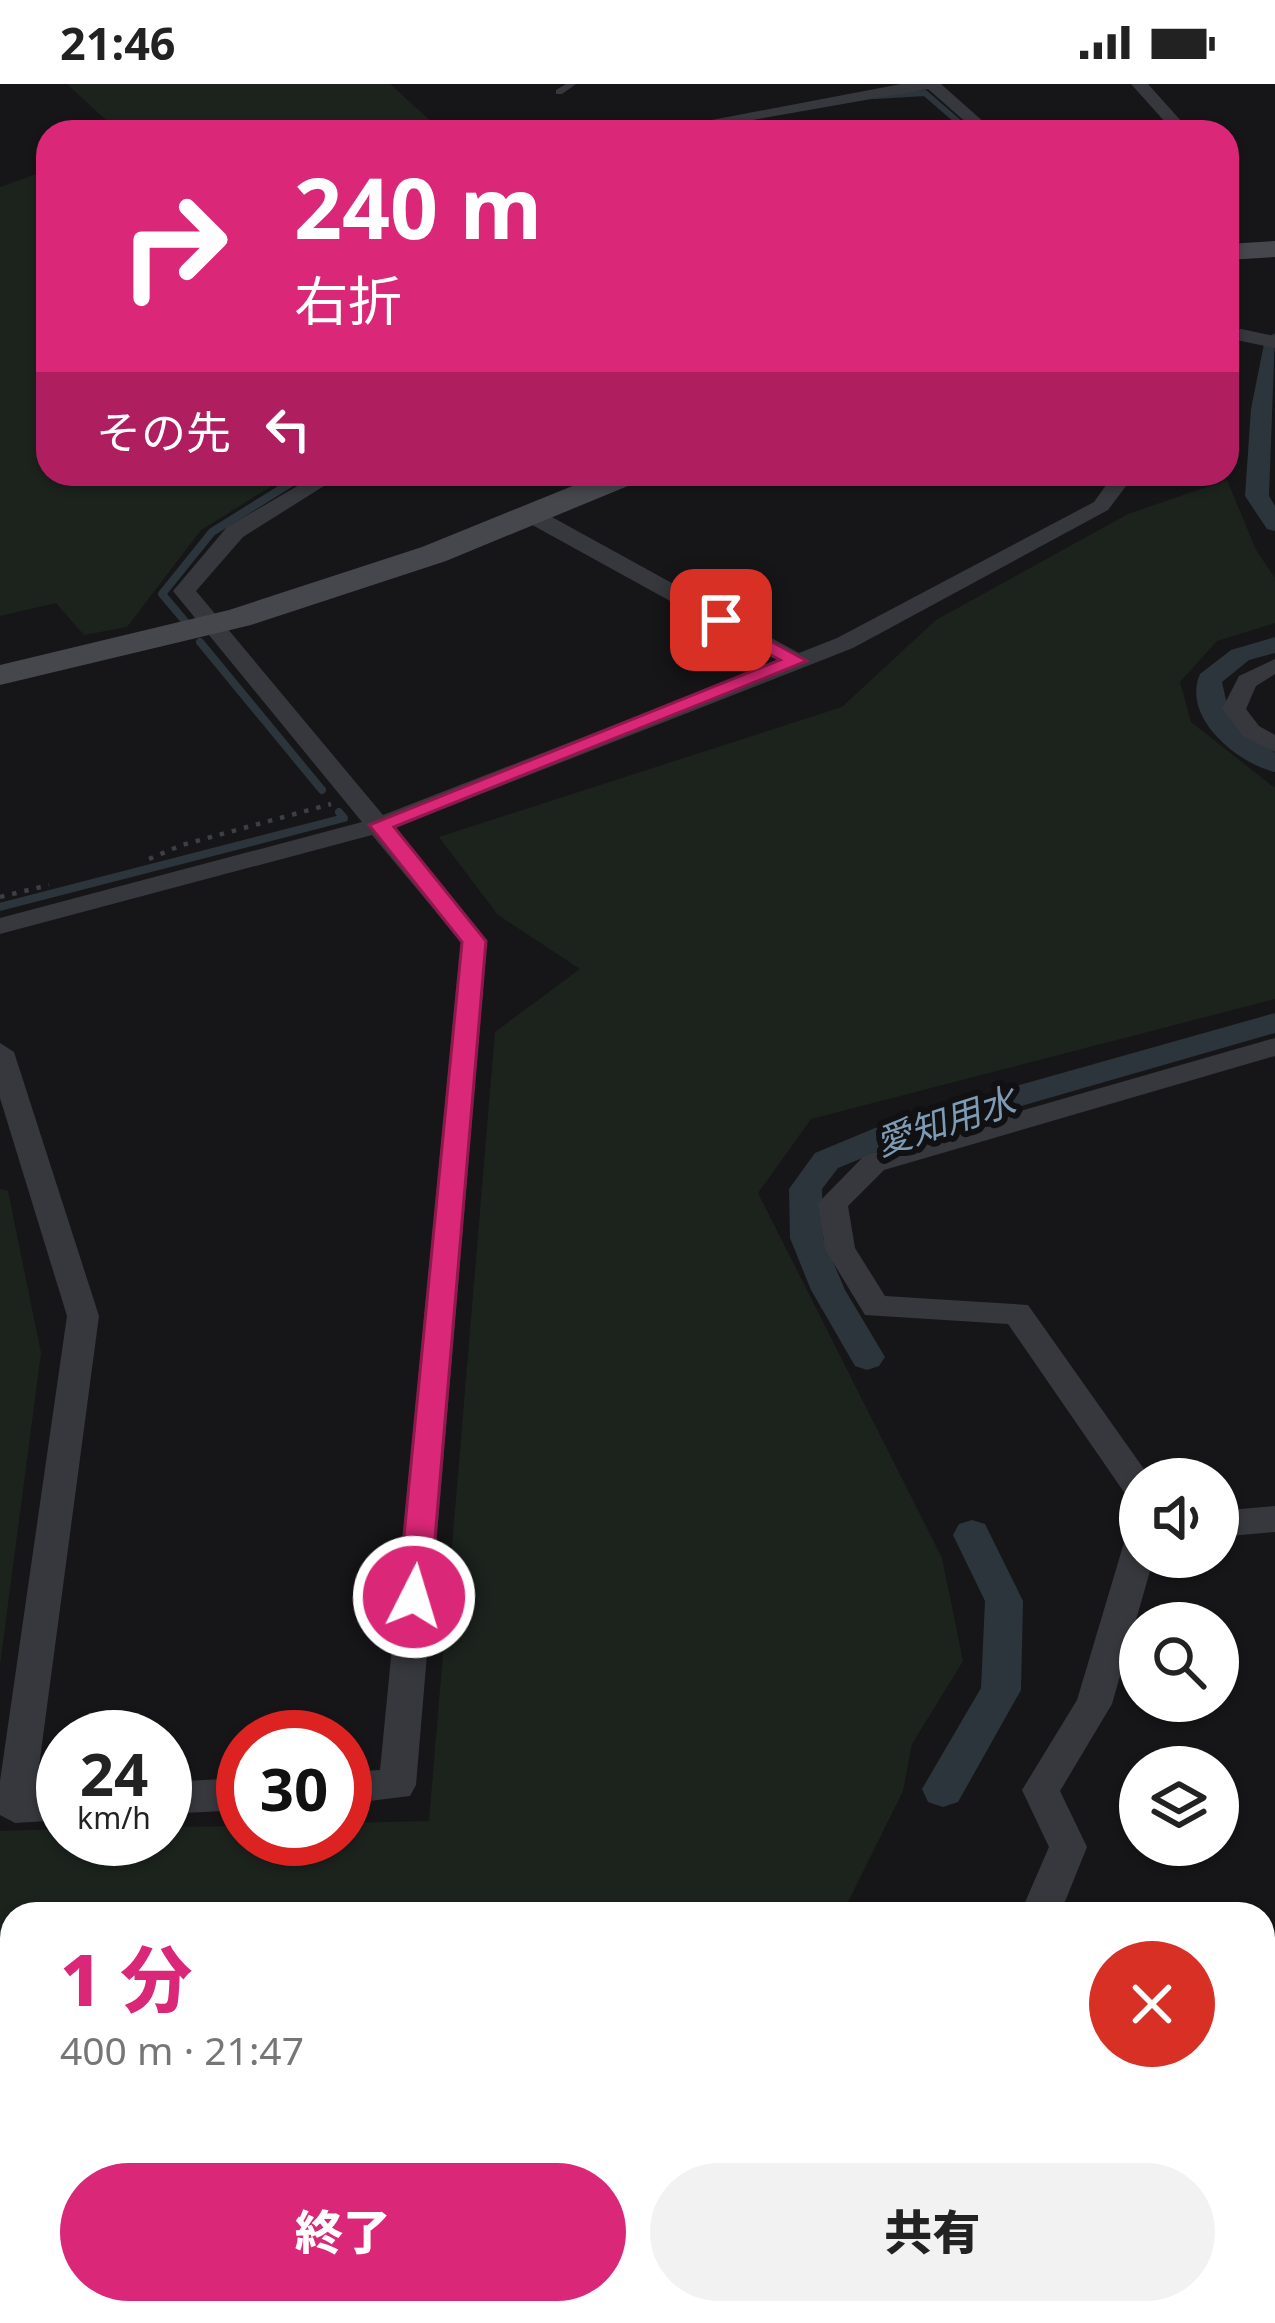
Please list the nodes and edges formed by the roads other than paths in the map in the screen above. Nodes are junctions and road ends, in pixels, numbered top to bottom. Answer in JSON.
{"nodes":[{"id":1,"x":572,"y":84,"type":"edge"},
{"id":2,"x":930,"y":84,"type":"edge"},
{"id":3,"x":1139,"y":84,"type":"edge"},
{"id":4,"x":884,"y":86,"type":"edge"},
{"id":5,"x":847,"y":89,"type":"edge"},
{"id":6,"x":559,"y":92,"type":"dead end"},
{"id":7,"x":710,"y":120,"type":"edge"},
{"id":8,"x":974,"y":120,"type":"edge"},
{"id":9,"x":1172,"y":120,"type":"edge"},
{"id":10,"x":1275,"y":249,"type":"edge"},
{"id":11,"x":1239,"y":251,"type":"edge"},
{"id":12,"x":313,"y":486,"type":"edge"},
{"id":13,"x":602,"y":486,"type":"edge"},
{"id":14,"x":1116,"y":486,"type":"edge"},
{"id":15,"x":533,"y":516,"type":"junction"},
{"id":16,"x":214,"y":626,"type":"junction"},
{"id":17,"x":796,"y":661,"type":"junction"},
{"id":18,"x":1275,"y":666,"type":"edge"},
{"id":19,"x":0,"y":675,"type":"edge"},
{"id":20,"x":1275,"y":745,"type":"edge"},
{"id":21,"x":380,"y":825,"type":"junction"},
{"id":22,"x":0,"y":926,"type":"edge"},
{"id":23,"x":1275,"y":1047,"type":"edge"},
{"id":24,"x":0,"y":1052,"type":"edge"},
{"id":25,"x":1119,"y":1459,"type":"edge"},
{"id":26,"x":1275,"y":1519,"type":"edge"},
{"id":27,"x":1239,"y":1522,"type":"edge"},
{"id":28,"x":1131,"y":1578,"type":"edge"},
{"id":29,"x":372,"y":1786,"type":"edge"},
{"id":30,"x":36,"y":1806,"type":"edge"},
{"id":31,"x":1045,"y":1902,"type":"edge"}],
"edges":[{"from":1,"to":6,"type":"lane"},
{"from":2,"to":4,"type":"street"},
{"from":2,"to":8,"type":"street"},
{"from":3,"to":9,"type":"street"},
{"from":4,"to":5,"type":"street"},
{"from":5,"to":7,"type":"street"},
{"from":10,"to":11,"type":"street"},
{"from":12,"to":16,"type":"street"},
{"from":13,"to":15,"type":"street"},
{"from":14,"to":17,"type":"street"},
{"from":15,"to":16,"type":"street"},
{"from":15,"to":17,"type":"street"},
{"from":16,"to":19,"type":"street"},
{"from":16,"to":21,"type":"street"},
{"from":17,"to":21,"type":"street"},
{"from":18,"to":20,"type":"street"},
{"from":21,"to":22,"type":"street"},
{"from":21,"to":29,"type":"street"},
{"from":23,"to":25,"type":"street"},
{"from":24,"to":30,"type":"street"},
{"from":26,"to":27,"type":"street"},
{"from":28,"to":31,"type":"street"}]}
